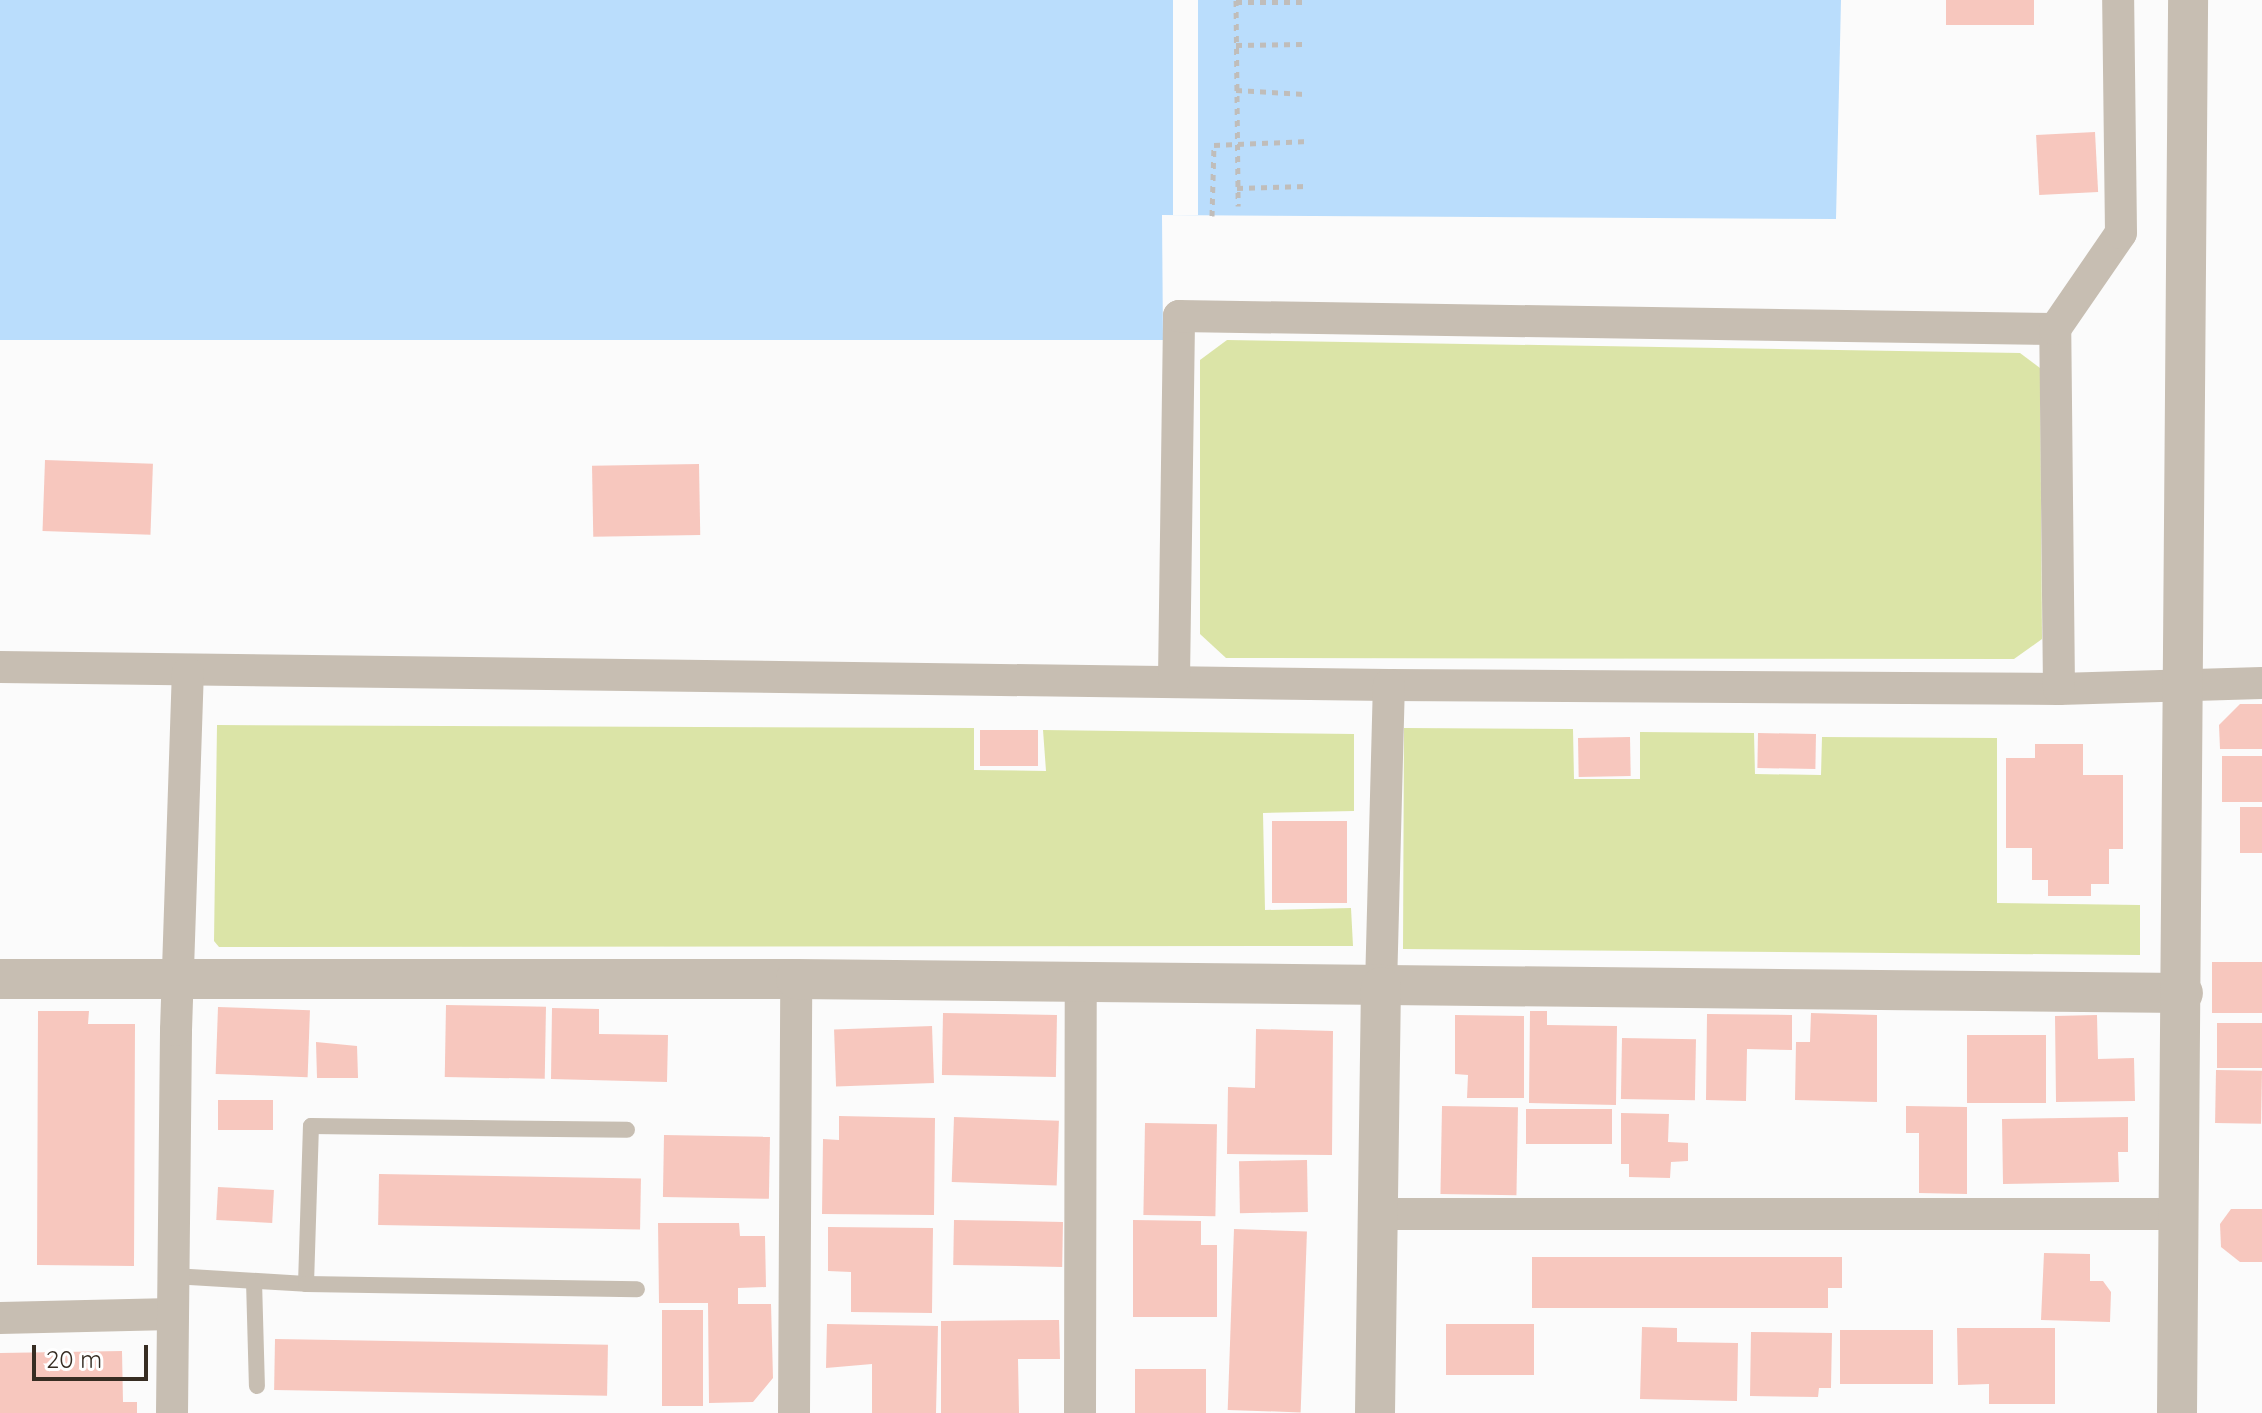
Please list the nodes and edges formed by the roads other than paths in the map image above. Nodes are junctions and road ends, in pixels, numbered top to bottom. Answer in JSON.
{"nodes":[{"id":1,"x":2118,"y":0,"type":"edge"},
{"id":2,"x":2188,"y":0,"type":"edge"},
{"id":3,"x":2055,"y":329,"type":"junction"},
{"id":4,"x":0,"y":667,"type":"edge"},
{"id":5,"x":188,"y":673,"type":"junction"},
{"id":6,"x":1174,"y":679,"type":"junction"},
{"id":7,"x":2262,"y":683,"type":"edge"},
{"id":8,"x":1389,"y":685,"type":"junction"},
{"id":9,"x":2181,"y":686,"type":"junction"},
{"id":10,"x":2059,"y":689,"type":"junction"},
{"id":11,"x":179,"y":978,"type":"junction"},
{"id":12,"x":0,"y":979,"type":"edge"},
{"id":13,"x":796,"y":979,"type":"junction"},
{"id":14,"x":1081,"y":983,"type":"junction"},
{"id":15,"x":1381,"y":987,"type":"junction"},
{"id":16,"x":2183,"y":993,"type":"junction"},
{"id":17,"x":627,"y":1130,"type":"dead end"},
{"id":18,"x":1377,"y":1214,"type":"junction"},
{"id":19,"x":2179,"y":1214,"type":"junction"},
{"id":20,"x":173,"y":1276,"type":"junction"},
{"id":21,"x":254,"y":1281,"type":"junction"},
{"id":22,"x":306,"y":1284,"type":"junction"},
{"id":23,"x":637,"y":1289,"type":"dead end"},
{"id":24,"x":172,"y":1314,"type":"junction"},
{"id":25,"x":0,"y":1318,"type":"edge"},
{"id":26,"x":257,"y":1386,"type":"dead end"},
{"id":27,"x":172,"y":1413,"type":"edge"},
{"id":28,"x":794,"y":1413,"type":"edge"},
{"id":29,"x":1080,"y":1413,"type":"edge"},
{"id":30,"x":1375,"y":1413,"type":"edge"},
{"id":31,"x":2177,"y":1413,"type":"edge"}],
"edges":[{"from":1,"to":3,"type":"street"},
{"from":2,"to":9,"type":"street"},
{"from":3,"to":6,"type":"street"},
{"from":3,"to":10,"type":"street"},
{"from":4,"to":5,"type":"street"},
{"from":5,"to":6,"type":"street"},
{"from":5,"to":11,"type":"street"},
{"from":6,"to":8,"type":"street"},
{"from":7,"to":9,"type":"street"},
{"from":8,"to":10,"type":"street"},
{"from":8,"to":15,"type":"street"},
{"from":9,"to":10,"type":"street"},
{"from":9,"to":16,"type":"street"},
{"from":11,"to":12,"type":"street"},
{"from":11,"to":13,"type":"street"},
{"from":11,"to":20,"type":"street"},
{"from":13,"to":14,"type":"street"},
{"from":13,"to":28,"type":"street"},
{"from":14,"to":15,"type":"street"},
{"from":14,"to":29,"type":"street"},
{"from":15,"to":16,"type":"street"},
{"from":15,"to":18,"type":"street"},
{"from":16,"to":19,"type":"street"},
{"from":17,"to":22,"type":"lane"},
{"from":18,"to":19,"type":"street"},
{"from":18,"to":30,"type":"street"},
{"from":19,"to":31,"type":"street"},
{"from":20,"to":21,"type":"lane"},
{"from":20,"to":24,"type":"street"},
{"from":21,"to":22,"type":"lane"},
{"from":21,"to":26,"type":"lane"},
{"from":22,"to":23,"type":"lane"},
{"from":24,"to":25,"type":"street"},
{"from":24,"to":27,"type":"street"}]}
